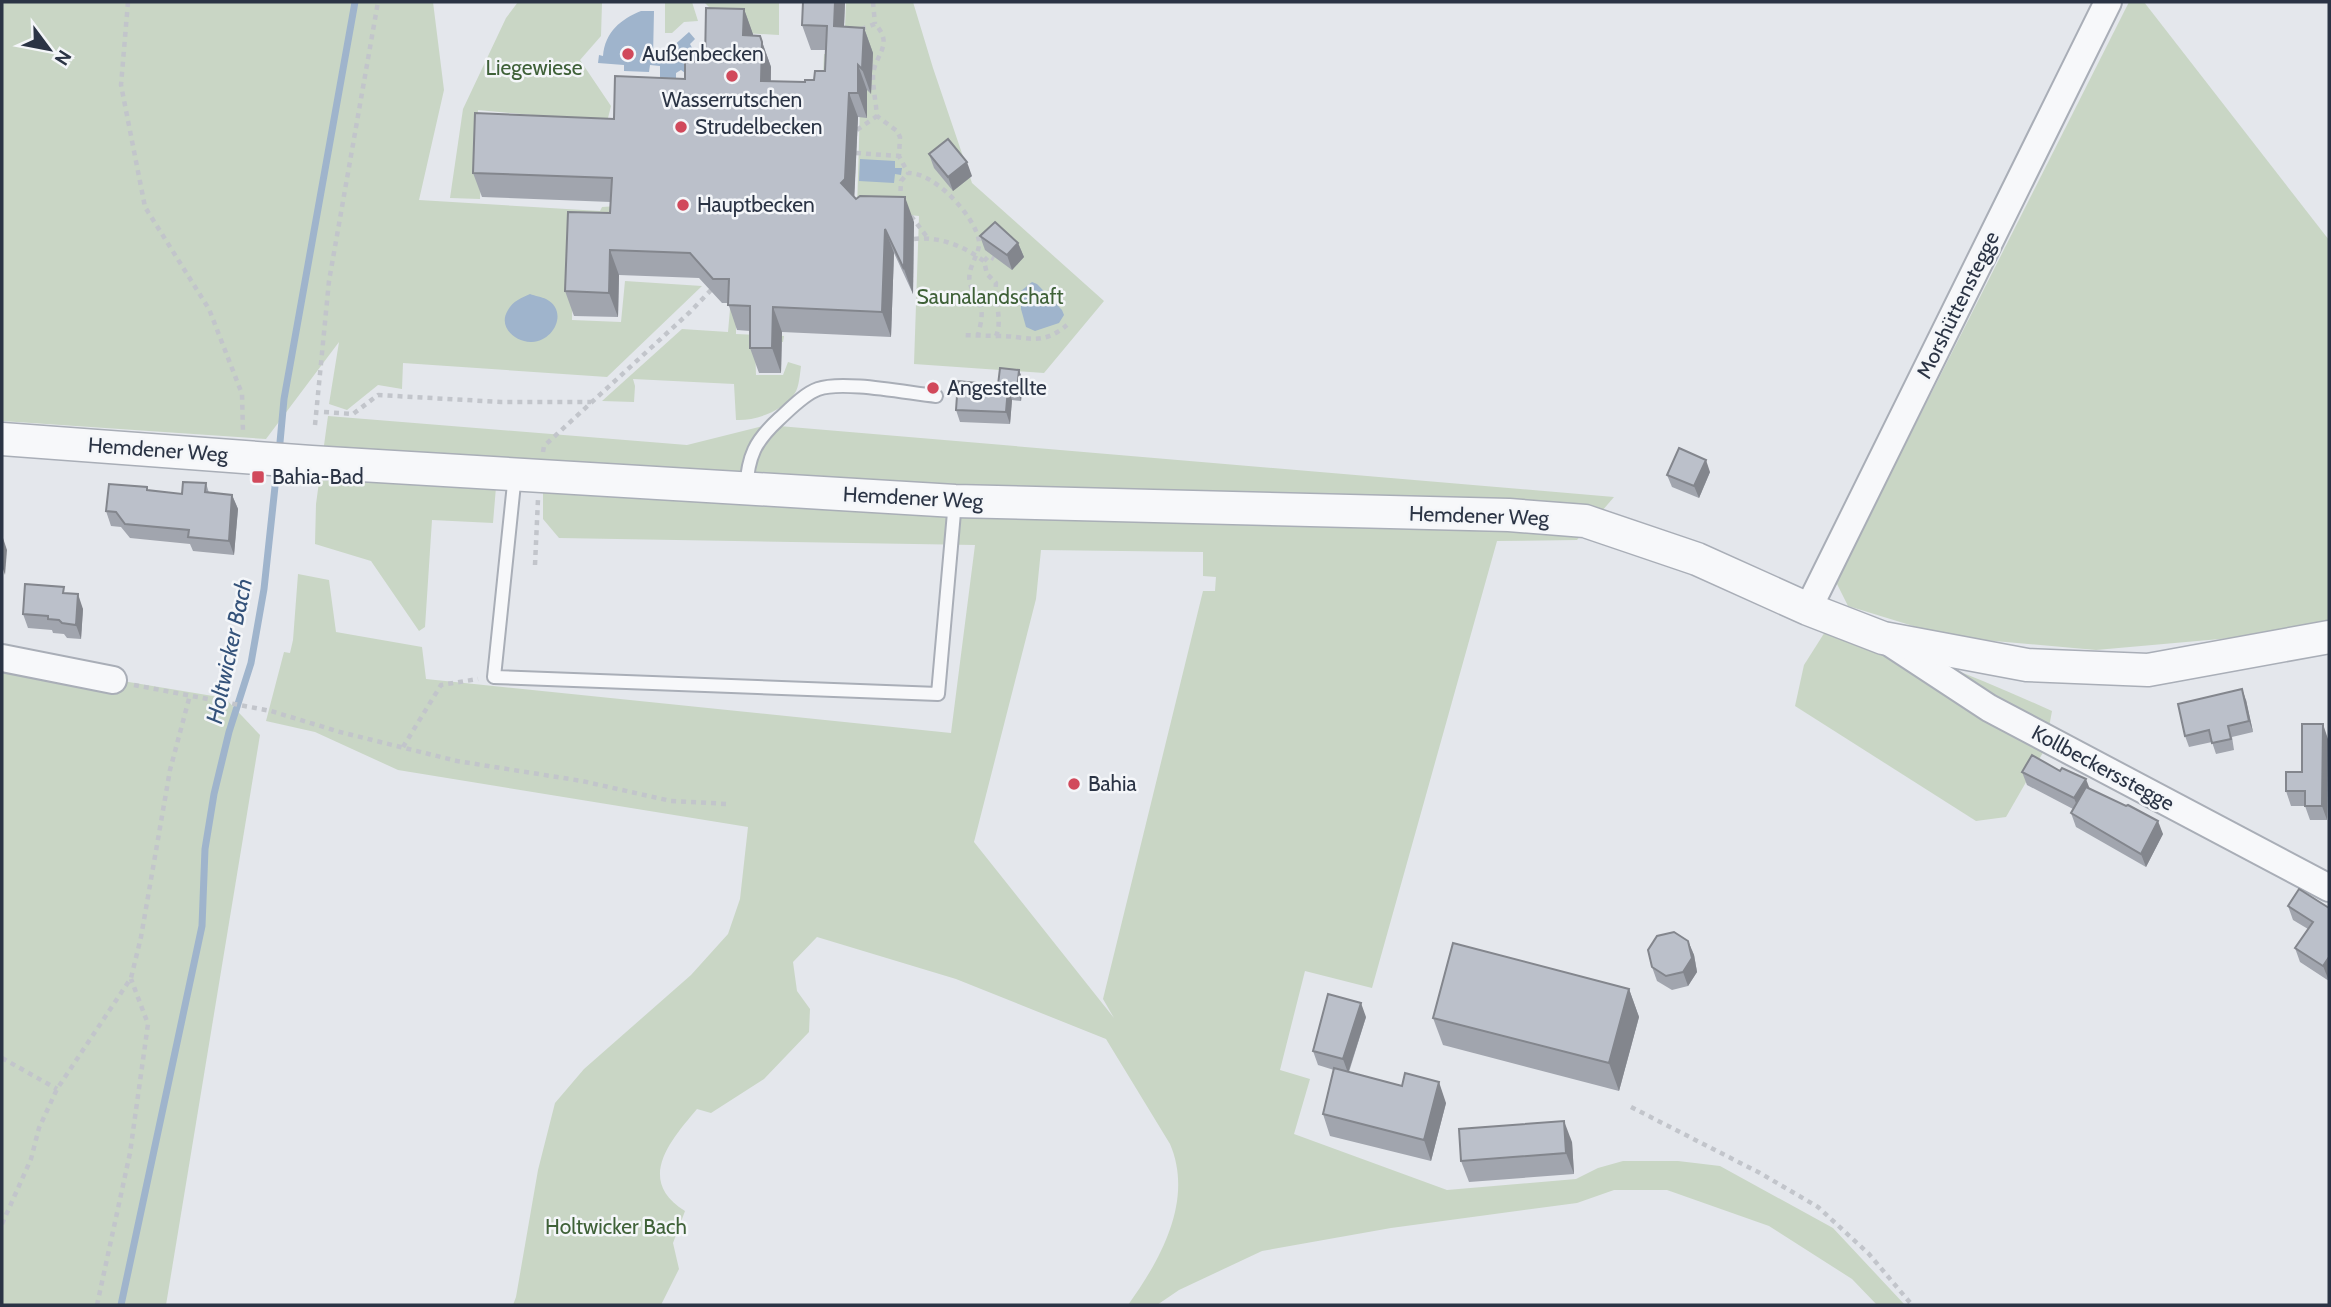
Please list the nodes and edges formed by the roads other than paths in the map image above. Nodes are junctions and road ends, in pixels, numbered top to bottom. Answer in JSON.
{"nodes":[{"id":1,"x":2108,"y":2,"type":"edge"},
{"id":2,"x":936,"y":396,"type":"dead end"},
{"id":3,"x":2,"y":439,"type":"edge"},
{"id":4,"x":528,"y":475,"type":"junction"},
{"id":5,"x":746,"y":489,"type":"junction"},
{"id":6,"x":955,"y":501,"type":"junction"},
{"id":7,"x":1808,"y":609,"type":"junction"},
{"id":8,"x":2329,"y":637,"type":"edge"},
{"id":9,"x":1883,"y":638,"type":"junction"},
{"id":10,"x":2,"y":658,"type":"edge"},
{"id":11,"x":113,"y":680,"type":"road end"},
{"id":12,"x":2329,"y":888,"type":"edge"}],
"edges":[{"from":1,"to":7,"type":"street","name":"Morshüttenstegge"},
{"from":2,"to":5,"type":"lane"},
{"from":3,"to":4,"type":"street","name":"Hemdener Weg"},
{"from":4,"to":5,"type":"street","name":"Hemdener Weg"},
{"from":4,"to":6,"type":"lane"},
{"from":5,"to":6,"type":"street","name":"Hemdener Weg"},
{"from":6,"to":7,"type":"street","name":"Hemdener Weg"},
{"from":7,"to":9,"type":"street","name":"Hemdener Weg"},
{"from":8,"to":9,"type":"street","name":"Hemdener Weg"},
{"from":9,"to":12,"type":"street","name":"Kollbeckersstegge"},
{"from":10,"to":11,"type":"street"}]}
